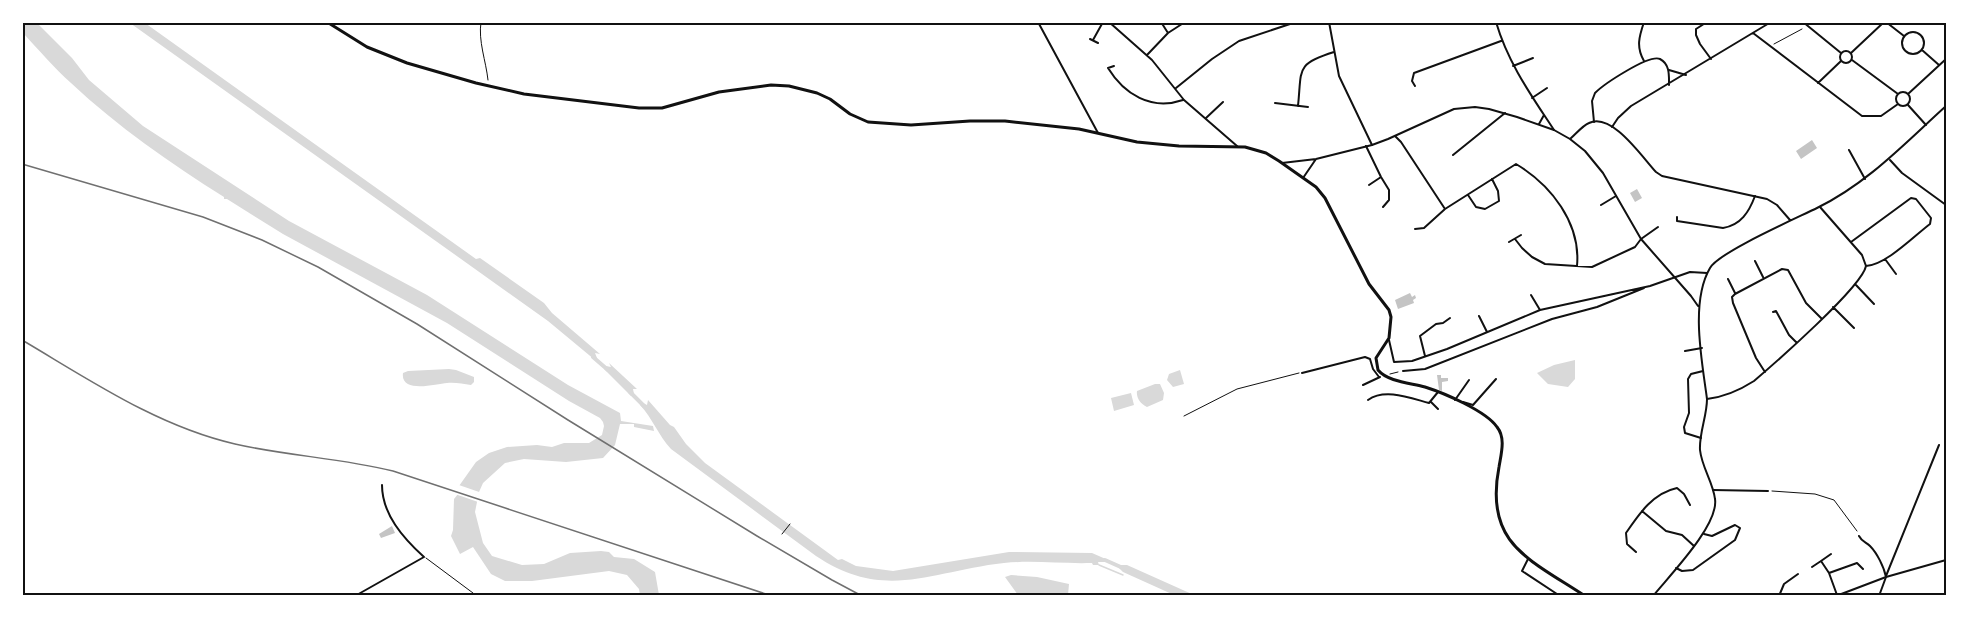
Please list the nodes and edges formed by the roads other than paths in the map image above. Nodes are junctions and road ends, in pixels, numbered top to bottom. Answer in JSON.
{"nodes":[{"id":1,"x":327,"y":22,"type":"edge"},
{"id":2,"x":1038,"y":22,"type":"edge"},
{"id":3,"x":1103,"y":22,"type":"edge"},
{"id":4,"x":1109,"y":22,"type":"edge"},
{"id":5,"x":1161,"y":22,"type":"edge"},
{"id":6,"x":1185,"y":22,"type":"edge"},
{"id":7,"x":1296,"y":22,"type":"edge"},
{"id":8,"x":1329,"y":22,"type":"edge"},
{"id":9,"x":1496,"y":22,"type":"edge"},
{"id":10,"x":1644,"y":22,"type":"edge"},
{"id":11,"x":1707,"y":22,"type":"edge"},
{"id":12,"x":1771,"y":22,"type":"edge"},
{"id":13,"x":1803,"y":22,"type":"edge"},
{"id":14,"x":1885,"y":22,"type":"edge"},
{"id":15,"x":1168,"y":33,"type":"junction"},
{"id":16,"x":1753,"y":33,"type":"junction"},
{"id":17,"x":1904,"y":36,"type":"junction"},
{"id":18,"x":1502,"y":41,"type":"junction"},
{"id":19,"x":1098,"y":43,"type":"dead end"},
{"id":20,"x":1922,"y":50,"type":"junction"},
{"id":21,"x":1334,"y":52,"type":"junction"},
{"id":22,"x":1841,"y":53,"type":"junction"},
{"id":23,"x":1851,"y":53,"type":"junction"},
{"id":24,"x":1147,"y":55,"type":"junction"},
{"id":25,"x":1533,"y":58,"type":"dead end"},
{"id":26,"x":1947,"y":59,"type":"edge"},
{"id":27,"x":1711,"y":60,"type":"junction"},
{"id":28,"x":1852,"y":60,"type":"junction"},
{"id":29,"x":1644,"y":61,"type":"junction"},
{"id":30,"x":1841,"y":61,"type":"junction"},
{"id":31,"x":1940,"y":65,"type":"junction"},
{"id":32,"x":1114,"y":66,"type":"dead end"},
{"id":33,"x":1512,"y":66,"type":"junction"},
{"id":34,"x":1668,"y":69,"type":"junction"},
{"id":35,"x":1686,"y":75,"type":"junction"},
{"id":36,"x":1818,"y":82,"type":"junction"},
{"id":37,"x":1669,"y":85,"type":"junction"},
{"id":38,"x":1415,"y":86,"type":"dead end"},
{"id":39,"x":1176,"y":88,"type":"junction"},
{"id":40,"x":1547,"y":88,"type":"dead end"},
{"id":41,"x":1898,"y":94,"type":"junction"},
{"id":42,"x":1908,"y":94,"type":"junction"},
{"id":43,"x":1532,"y":98,"type":"junction"},
{"id":44,"x":1184,"y":100,"type":"junction"},
{"id":45,"x":1223,"y":102,"type":"dead end"},
{"id":46,"x":1275,"y":103,"type":"dead end"},
{"id":47,"x":1898,"y":104,"type":"junction"},
{"id":48,"x":1907,"y":104,"type":"junction"},
{"id":49,"x":1298,"y":105,"type":"junction"},
{"id":50,"x":1947,"y":106,"type":"edge"},
{"id":51,"x":1308,"y":107,"type":"dead end"},
{"id":52,"x":1505,"y":113,"type":"junction"},
{"id":53,"x":1544,"y":115,"type":"junction"},
{"id":54,"x":1206,"y":118,"type":"junction"},
{"id":55,"x":1594,"y":122,"type":"junction"},
{"id":56,"x":1539,"y":124,"type":"junction"},
{"id":57,"x":1926,"y":125,"type":"junction"},
{"id":58,"x":1612,"y":127,"type":"junction"},
{"id":59,"x":1554,"y":130,"type":"junction"},
{"id":60,"x":1098,"y":133,"type":"junction"},
{"id":61,"x":1395,"y":136,"type":"junction"},
{"id":62,"x":1570,"y":139,"type":"junction"},
{"id":63,"x":1372,"y":145,"type":"junction"},
{"id":64,"x":1237,"y":146,"type":"junction"},
{"id":65,"x":1366,"y":146,"type":"junction"},
{"id":66,"x":1849,"y":150,"type":"dead end"},
{"id":67,"x":1453,"y":155,"type":"dead end"},
{"id":68,"x":1316,"y":159,"type":"junction"},
{"id":69,"x":1890,"y":160,"type":"junction"},
{"id":70,"x":1280,"y":162,"type":"junction"},
{"id":71,"x":1381,"y":177,"type":"junction"},
{"id":72,"x":1303,"y":178,"type":"junction"},
{"id":73,"x":1492,"y":179,"type":"junction"},
{"id":74,"x":1865,"y":179,"type":"junction"},
{"id":75,"x":1369,"y":185,"type":"dead end"},
{"id":76,"x":1468,"y":195,"type":"junction"},
{"id":77,"x":1616,"y":196,"type":"junction"},
{"id":78,"x":1755,"y":196,"type":"junction"},
{"id":79,"x":1601,"y":205,"type":"dead end"},
{"id":80,"x":1947,"y":205,"type":"edge"},
{"id":81,"x":1383,"y":207,"type":"dead end"},
{"id":82,"x":1820,"y":207,"type":"junction"},
{"id":83,"x":1445,"y":209,"type":"junction"},
{"id":84,"x":1677,"y":217,"type":"dead end"},
{"id":85,"x":1790,"y":220,"type":"junction"},
{"id":86,"x":1658,"y":226,"type":"dead end"},
{"id":87,"x":1415,"y":229,"type":"dead end"},
{"id":88,"x":1521,"y":235,"type":"dead end"},
{"id":89,"x":1515,"y":239,"type":"junction"},
{"id":90,"x":1641,"y":239,"type":"junction"},
{"id":91,"x":1509,"y":242,"type":"dead end"},
{"id":92,"x":1851,"y":242,"type":"junction"},
{"id":93,"x":1885,"y":259,"type":"junction"},
{"id":94,"x":1755,"y":261,"type":"dead end"},
{"id":95,"x":1577,"y":266,"type":"junction"},
{"id":96,"x":1866,"y":266,"type":"junction"},
{"id":97,"x":1707,"y":273,"type":"junction"},
{"id":98,"x":1896,"y":274,"type":"dead end"},
{"id":99,"x":1674,"y":278,"type":"junction"},
{"id":100,"x":1728,"y":279,"type":"dead end"},
{"id":101,"x":1764,"y":279,"type":"junction"},
{"id":102,"x":1856,"y":285,"type":"junction"},
{"id":103,"x":1650,"y":286,"type":"junction"},
{"id":104,"x":1735,"y":294,"type":"junction"},
{"id":105,"x":1531,"y":295,"type":"dead end"},
{"id":106,"x":1874,"y":304,"type":"dead end"},
{"id":107,"x":1698,"y":306,"type":"junction"},
{"id":108,"x":1833,"y":307,"type":"junction"},
{"id":109,"x":1540,"y":310,"type":"junction"},
{"id":110,"x":1773,"y":312,"type":"dead end"},
{"id":111,"x":1479,"y":316,"type":"dead end"},
{"id":112,"x":1450,"y":318,"type":"dead end"},
{"id":113,"x":1821,"y":318,"type":"junction"},
{"id":114,"x":1854,"y":328,"type":"dead end"},
{"id":115,"x":1488,"y":332,"type":"junction"},
{"id":116,"x":1389,"y":338,"type":"junction"},
{"id":117,"x":1796,"y":342,"type":"junction"},
{"id":118,"x":1702,"y":348,"type":"junction"},
{"id":119,"x":1685,"y":351,"type":"dead end"},
{"id":120,"x":1425,"y":356,"type":"junction"},
{"id":121,"x":1403,"y":370,"type":"road end"},
{"id":122,"x":1415,"y":371,"type":"junction"},
{"id":123,"x":1703,"y":371,"type":"junction"},
{"id":124,"x":1765,"y":372,"type":"junction"},
{"id":125,"x":1302,"y":373,"type":"joint"},
{"id":126,"x":1415,"y":375,"type":"dead end"},
{"id":127,"x":1381,"y":376,"type":"junction"},
{"id":128,"x":1496,"y":379,"type":"dead end"},
{"id":129,"x":1468,"y":380,"type":"dead end"},
{"id":130,"x":1363,"y":385,"type":"dead end"},
{"id":131,"x":1438,"y":392,"type":"junction"},
{"id":132,"x":1707,"y":399,"type":"junction"},
{"id":133,"x":1368,"y":400,"type":"dead end"},
{"id":134,"x":1455,"y":400,"type":"junction"},
{"id":135,"x":1431,"y":402,"type":"junction"},
{"id":136,"x":1460,"y":403,"type":"junction"},
{"id":137,"x":1438,"y":409,"type":"dead end"},
{"id":138,"x":1184,"y":416,"type":"dead end"},
{"id":139,"x":1701,"y":438,"type":"junction"},
{"id":140,"x":1939,"y":446,"type":"dead end"},
{"id":141,"x":382,"y":485,"type":"dead end"},
{"id":142,"x":1713,"y":490,"type":"junction"},
{"id":143,"x":1768,"y":491,"type":"road end"},
{"id":144,"x":1690,"y":505,"type":"dead end"},
{"id":145,"x":1642,"y":511,"type":"junction"},
{"id":146,"x":1704,"y":534,"type":"junction"},
{"id":147,"x":1859,"y":536,"type":"road end"},
{"id":148,"x":1694,"y":546,"type":"junction"},
{"id":149,"x":1631,"y":548,"type":"junction"},
{"id":150,"x":1627,"y":552,"type":"dead end"},
{"id":151,"x":1636,"y":552,"type":"dead end"},
{"id":152,"x":1831,"y":554,"type":"dead end"},
{"id":153,"x":424,"y":557,"type":"junction"},
{"id":154,"x":1529,"y":558,"type":"junction"},
{"id":155,"x":1821,"y":561,"type":"junction"},
{"id":156,"x":1947,"y":561,"type":"edge"},
{"id":157,"x":1812,"y":567,"type":"dead end"},
{"id":158,"x":1676,"y":568,"type":"junction"},
{"id":159,"x":1863,"y":570,"type":"dead end"},
{"id":160,"x":1789,"y":573,"type":"dead end"},
{"id":161,"x":1829,"y":573,"type":"junction"},
{"id":162,"x":1797,"y":574,"type":"dead end"},
{"id":163,"x":1792,"y":577,"type":"junction"},
{"id":164,"x":1886,"y":577,"type":"junction"},
{"id":165,"x":473,"y":593,"type":"dead end"},
{"id":166,"x":1836,"y":595,"type":"edge"},
{"id":167,"x":355,"y":596,"type":"edge"},
{"id":168,"x":1560,"y":596,"type":"edge"},
{"id":169,"x":1585,"y":596,"type":"edge"},
{"id":170,"x":1653,"y":596,"type":"edge"},
{"id":171,"x":1779,"y":596,"type":"edge"},
{"id":172,"x":1879,"y":596,"type":"edge"}],
"edges":[{"from":1,"to":60,"type":"main road"},
{"from":2,"to":60,"type":"street"},
{"from":3,"to":19,"type":"street"},
{"from":4,"to":24,"type":"street"},
{"from":5,"to":15,"type":"street"},
{"from":6,"to":15,"type":"street"},
{"from":7,"to":39,"type":"street"},
{"from":8,"to":21,"type":"street"},
{"from":9,"to":18,"type":"street"},
{"from":10,"to":29,"type":"street"},
{"from":11,"to":27,"type":"street"},
{"from":12,"to":16,"type":"street"},
{"from":13,"to":22,"type":"street"},
{"from":14,"to":17,"type":"street"},
{"from":14,"to":23,"type":"street"},
{"from":15,"to":24,"type":"street"},
{"from":16,"to":27,"type":"street"},
{"from":16,"to":36,"type":"street"},
{"from":17,"to":20,"type":"street"},
{"from":17,"to":20,"type":"street"},
{"from":18,"to":33,"type":"street"},
{"from":18,"to":38,"type":"street"},
{"from":20,"to":31,"type":"street"},
{"from":21,"to":49,"type":"street"},
{"from":21,"to":63,"type":"street"},
{"from":22,"to":23,"type":"street"},
{"from":22,"to":30,"type":"street"},
{"from":23,"to":28,"type":"street"},
{"from":24,"to":39,"type":"street"},
{"from":25,"to":33,"type":"street"},
{"from":26,"to":31,"type":"street"},
{"from":27,"to":35,"type":"street"},
{"from":28,"to":30,"type":"street"},
{"from":28,"to":41,"type":"street"},
{"from":29,"to":34,"type":"street"},
{"from":29,"to":55,"type":"street"},
{"from":30,"to":36,"type":"street"},
{"from":31,"to":42,"type":"street"},
{"from":32,"to":44,"type":"street"},
{"from":33,"to":43,"type":"street"},
{"from":34,"to":35,"type":"street"},
{"from":34,"to":37,"type":"street"},
{"from":35,"to":37,"type":"street"},
{"from":36,"to":47,"type":"street"},
{"from":37,"to":58,"type":"street"},
{"from":39,"to":44,"type":"street"},
{"from":40,"to":43,"type":"street"},
{"from":41,"to":42,"type":"street"},
{"from":41,"to":47,"type":"street"},
{"from":42,"to":48,"type":"street"},
{"from":43,"to":53,"type":"street"},
{"from":44,"to":54,"type":"street"},
{"from":45,"to":54,"type":"street"},
{"from":46,"to":49,"type":"street"},
{"from":47,"to":48,"type":"street"},
{"from":48,"to":57,"type":"street"},
{"from":49,"to":51,"type":"street"},
{"from":50,"to":57,"type":"street"},
{"from":52,"to":56,"type":"street"},
{"from":52,"to":61,"type":"street"},
{"from":52,"to":67,"type":"street"},
{"from":53,"to":56,"type":"street"},
{"from":53,"to":59,"type":"street"},
{"from":54,"to":64,"type":"street"},
{"from":55,"to":58,"type":"street"},
{"from":55,"to":62,"type":"street"},
{"from":56,"to":59,"type":"street"},
{"from":57,"to":69,"type":"street"},
{"from":58,"to":78,"type":"street"},
{"from":59,"to":62,"type":"street"},
{"from":60,"to":64,"type":"main road"},
{"from":61,"to":63,"type":"street"},
{"from":61,"to":83,"type":"street"},
{"from":62,"to":77,"type":"street"},
{"from":63,"to":65,"type":"street"},
{"from":64,"to":70,"type":"main road"},
{"from":65,"to":68,"type":"street"},
{"from":65,"to":71,"type":"street"},
{"from":66,"to":74,"type":"street"},
{"from":68,"to":70,"type":"street"},
{"from":68,"to":72,"type":"street"},
{"from":69,"to":74,"type":"street"},
{"from":69,"to":80,"type":"street"},
{"from":70,"to":72,"type":"main road"},
{"from":71,"to":75,"type":"street"},
{"from":71,"to":81,"type":"street"},
{"from":72,"to":116,"type":"main road"},
{"from":73,"to":76,"type":"street"},
{"from":73,"to":76,"type":"street"},
{"from":73,"to":95,"type":"street"},
{"from":74,"to":82,"type":"street"},
{"from":76,"to":83,"type":"street"},
{"from":77,"to":79,"type":"street"},
{"from":77,"to":90,"type":"street"},
{"from":78,"to":84,"type":"street"},
{"from":78,"to":85,"type":"street"},
{"from":82,"to":85,"type":"street"},
{"from":82,"to":92,"type":"street"},
{"from":83,"to":87,"type":"street"},
{"from":85,"to":97,"type":"street"},
{"from":86,"to":90,"type":"street"},
{"from":88,"to":89,"type":"street"},
{"from":89,"to":91,"type":"street"},
{"from":89,"to":95,"type":"street"},
{"from":90,"to":95,"type":"street"},
{"from":90,"to":99,"type":"street"},
{"from":92,"to":93,"type":"street"},
{"from":92,"to":96,"type":"street"},
{"from":93,"to":96,"type":"street"},
{"from":93,"to":98,"type":"street"},
{"from":94,"to":101,"type":"street"},
{"from":96,"to":102,"type":"street"},
{"from":97,"to":99,"type":"street"},
{"from":97,"to":107,"type":"street"},
{"from":99,"to":103,"type":"street"},
{"from":99,"to":107,"type":"street"},
{"from":100,"to":104,"type":"street"},
{"from":101,"to":104,"type":"street"},
{"from":101,"to":113,"type":"street"},
{"from":102,"to":106,"type":"street"},
{"from":102,"to":108,"type":"street"},
{"from":103,"to":109,"type":"street"},
{"from":103,"to":122,"type":"street"},
{"from":104,"to":124,"type":"street"},
{"from":105,"to":109,"type":"street"},
{"from":107,"to":118,"type":"street"},
{"from":108,"to":113,"type":"street"},
{"from":108,"to":114,"type":"street"},
{"from":109,"to":115,"type":"street"},
{"from":110,"to":117,"type":"street"},
{"from":111,"to":115,"type":"street"},
{"from":112,"to":120,"type":"street"},
{"from":113,"to":117,"type":"street"},
{"from":115,"to":120,"type":"street"},
{"from":116,"to":120,"type":"street"},
{"from":116,"to":127,"type":"main road"},
{"from":117,"to":124,"type":"street"},
{"from":118,"to":119,"type":"street"},
{"from":118,"to":123,"type":"street"},
{"from":121,"to":122,"type":"street"},
{"from":122,"to":126,"type":"street"},
{"from":123,"to":132,"type":"street"},
{"from":123,"to":139,"type":"street"},
{"from":124,"to":132,"type":"street"},
{"from":125,"to":127,"type":"street"},
{"from":125,"to":138,"type":"lane"},
{"from":127,"to":130,"type":"street"},
{"from":127,"to":131,"type":"main road"},
{"from":128,"to":136,"type":"street"},
{"from":129,"to":134,"type":"street"},
{"from":131,"to":134,"type":"main road"},
{"from":131,"to":135,"type":"street"},
{"from":132,"to":139,"type":"street"},
{"from":133,"to":135,"type":"street"},
{"from":134,"to":136,"type":"main road"},
{"from":135,"to":137,"type":"street"},
{"from":136,"to":154,"type":"main road"},
{"from":139,"to":142,"type":"street"},
{"from":140,"to":164,"type":"street"},
{"from":141,"to":153,"type":"street"},
{"from":142,"to":143,"type":"street"},
{"from":142,"to":146,"type":"street"},
{"from":144,"to":145,"type":"street"},
{"from":145,"to":148,"type":"street"},
{"from":145,"to":149,"type":"street"},
{"from":146,"to":148,"type":"street"},
{"from":146,"to":158,"type":"street"},
{"from":147,"to":164,"type":"street"},
{"from":148,"to":158,"type":"street"},
{"from":149,"to":150,"type":"street"},
{"from":149,"to":151,"type":"street"},
{"from":152,"to":155,"type":"street"},
{"from":153,"to":165,"type":"lane"},
{"from":153,"to":167,"type":"street"},
{"from":154,"to":168,"type":"street"},
{"from":154,"to":169,"type":"main road"},
{"from":155,"to":157,"type":"street"},
{"from":155,"to":161,"type":"street"},
{"from":156,"to":164,"type":"street"},
{"from":158,"to":170,"type":"street"},
{"from":159,"to":161,"type":"street"},
{"from":160,"to":163,"type":"street"},
{"from":161,"to":166,"type":"street"},
{"from":162,"to":163,"type":"street"},
{"from":163,"to":171,"type":"street"},
{"from":164,"to":166,"type":"street"},
{"from":164,"to":172,"type":"street"}]}
